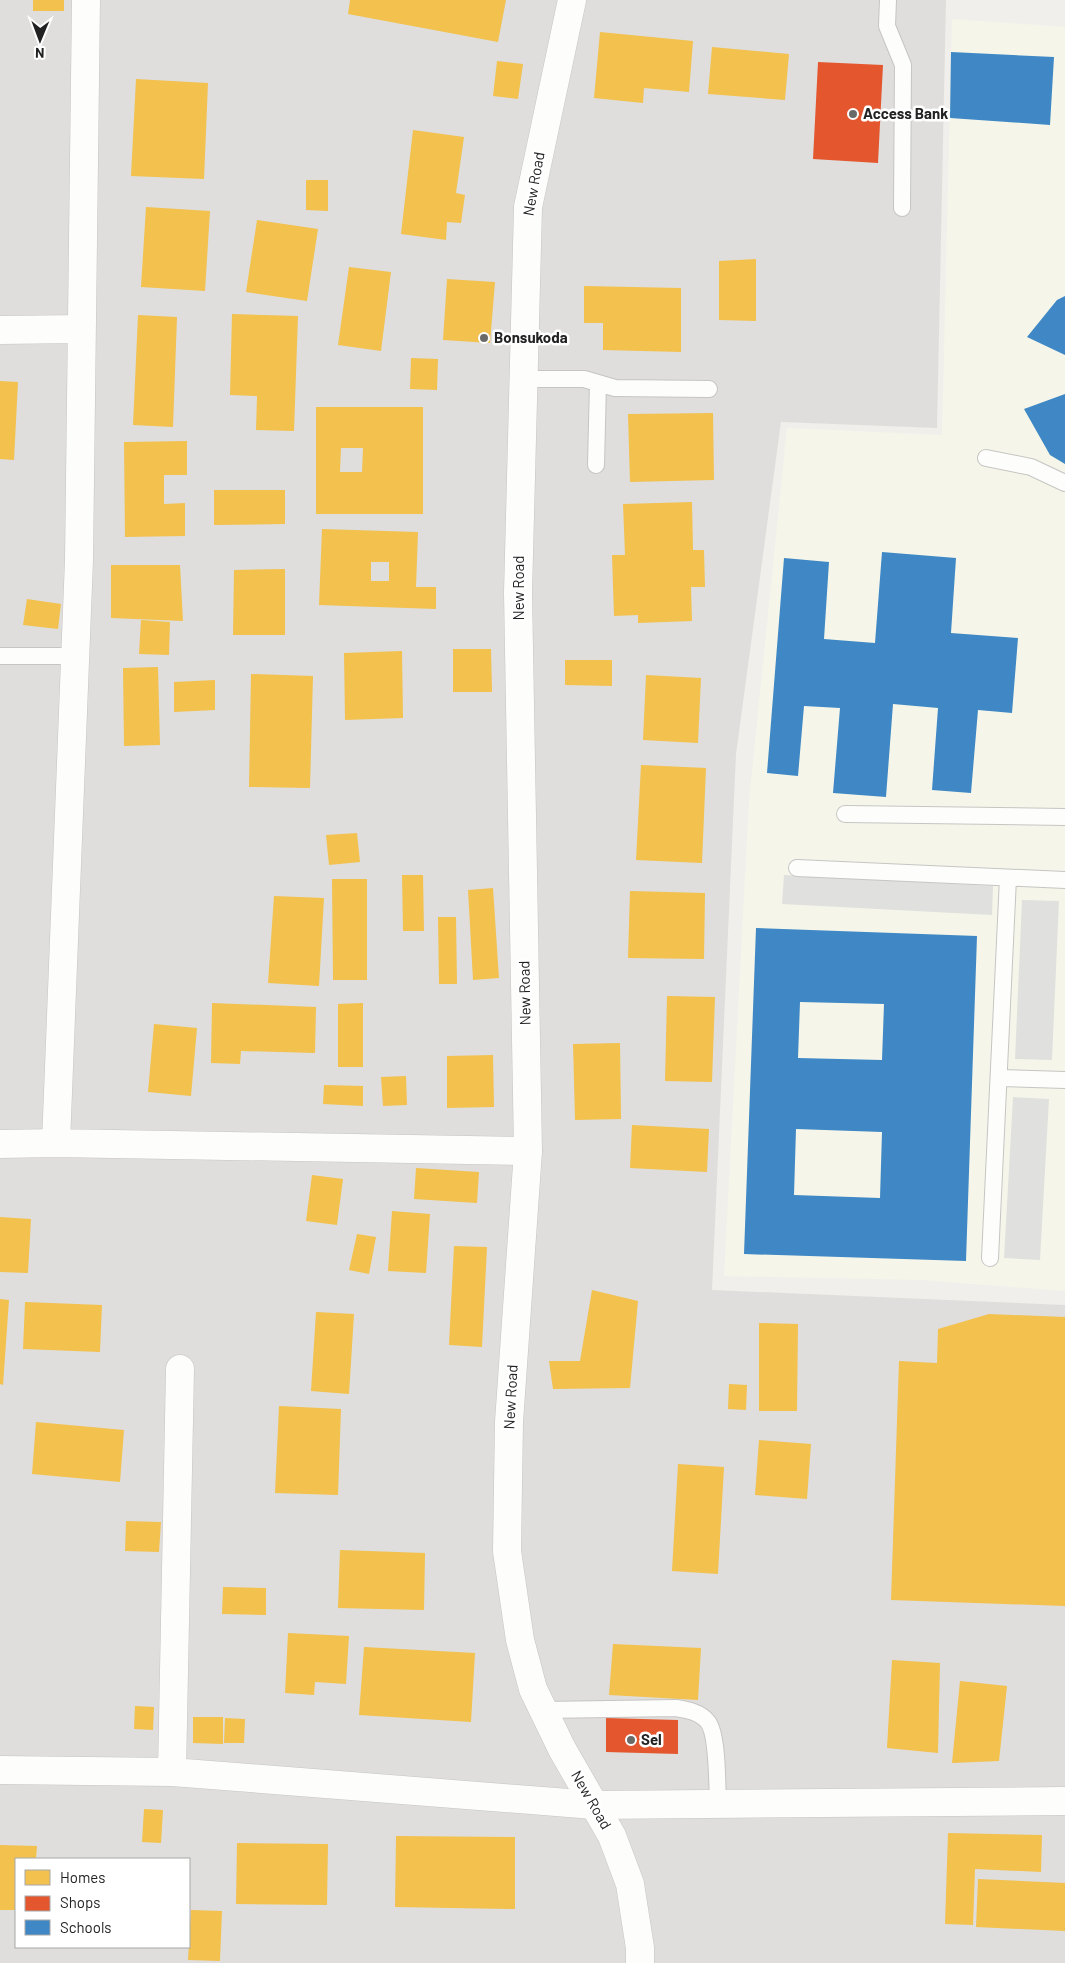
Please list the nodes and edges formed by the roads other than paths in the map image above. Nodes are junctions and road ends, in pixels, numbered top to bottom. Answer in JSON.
{"nodes":[{"id":1,"x":86,"y":0,"type":"edge"},
{"id":2,"x":572,"y":0,"type":"edge"},
{"id":3,"x":888,"y":0,"type":"edge"},
{"id":4,"x":902,"y":208,"type":"dead end"},
{"id":5,"x":81,"y":329,"type":"junction"},
{"id":6,"x":0,"y":330,"type":"edge"},
{"id":7,"x":523,"y":379,"type":"junction"},
{"id":8,"x":598,"y":383,"type":"junction"},
{"id":9,"x":709,"y":389,"type":"dead end"},
{"id":10,"x":986,"y":458,"type":"dead end"},
{"id":11,"x":596,"y":465,"type":"dead end"},
{"id":12,"x":1065,"y":483,"type":"edge"},
{"id":13,"x":0,"y":656,"type":"edge"},
{"id":14,"x":76,"y":656,"type":"junction"},
{"id":15,"x":845,"y":814,"type":"dead end"},
{"id":16,"x":1065,"y":817,"type":"edge"},
{"id":17,"x":798,"y":868,"type":"dead end"},
{"id":18,"x":1008,"y":878,"type":"junction"},
{"id":19,"x":1065,"y":880,"type":"edge"},
{"id":20,"x":1000,"y":1078,"type":"junction"},
{"id":21,"x":1065,"y":1080,"type":"edge"},
{"id":22,"x":56,"y":1143,"type":"junction"},
{"id":23,"x":0,"y":1144,"type":"edge"},
{"id":24,"x":528,"y":1152,"type":"junction"},
{"id":25,"x":990,"y":1258,"type":"dead end"},
{"id":26,"x":180,"y":1369,"type":"dead end"},
{"id":27,"x":543,"y":1710,"type":"junction"},
{"id":28,"x":0,"y":1770,"type":"edge"},
{"id":29,"x":172,"y":1772,"type":"junction"},
{"id":30,"x":1065,"y":1801,"type":"edge"},
{"id":31,"x":718,"y":1804,"type":"junction"},
{"id":32,"x":594,"y":1805,"type":"junction"},
{"id":33,"x":640,"y":1963,"type":"edge"}],
"edges":[{"from":1,"to":5,"type":"street"},
{"from":2,"to":7,"type":"street","name":"New Road"},
{"from":3,"to":4,"type":"lane"},
{"from":5,"to":6,"type":"street"},
{"from":5,"to":14,"type":"street"},
{"from":7,"to":8,"type":"lane"},
{"from":7,"to":24,"type":"street","name":"New Road"},
{"from":8,"to":9,"type":"lane"},
{"from":8,"to":11,"type":"lane"},
{"from":10,"to":12,"type":"lane"},
{"from":13,"to":14,"type":"lane"},
{"from":14,"to":22,"type":"street"},
{"from":15,"to":16,"type":"lane"},
{"from":17,"to":18,"type":"lane"},
{"from":18,"to":19,"type":"lane"},
{"from":18,"to":20,"type":"lane"},
{"from":20,"to":21,"type":"lane"},
{"from":20,"to":25,"type":"lane"},
{"from":22,"to":23,"type":"street"},
{"from":22,"to":24,"type":"street"},
{"from":24,"to":27,"type":"street","name":"New Road"},
{"from":26,"to":29,"type":"street"},
{"from":27,"to":31,"type":"lane"},
{"from":27,"to":32,"type":"street","name":"New Road"},
{"from":28,"to":29,"type":"street"},
{"from":29,"to":32,"type":"street"},
{"from":30,"to":31,"type":"street"},
{"from":31,"to":32,"type":"street"},
{"from":32,"to":33,"type":"street","name":"New Road"}]}
